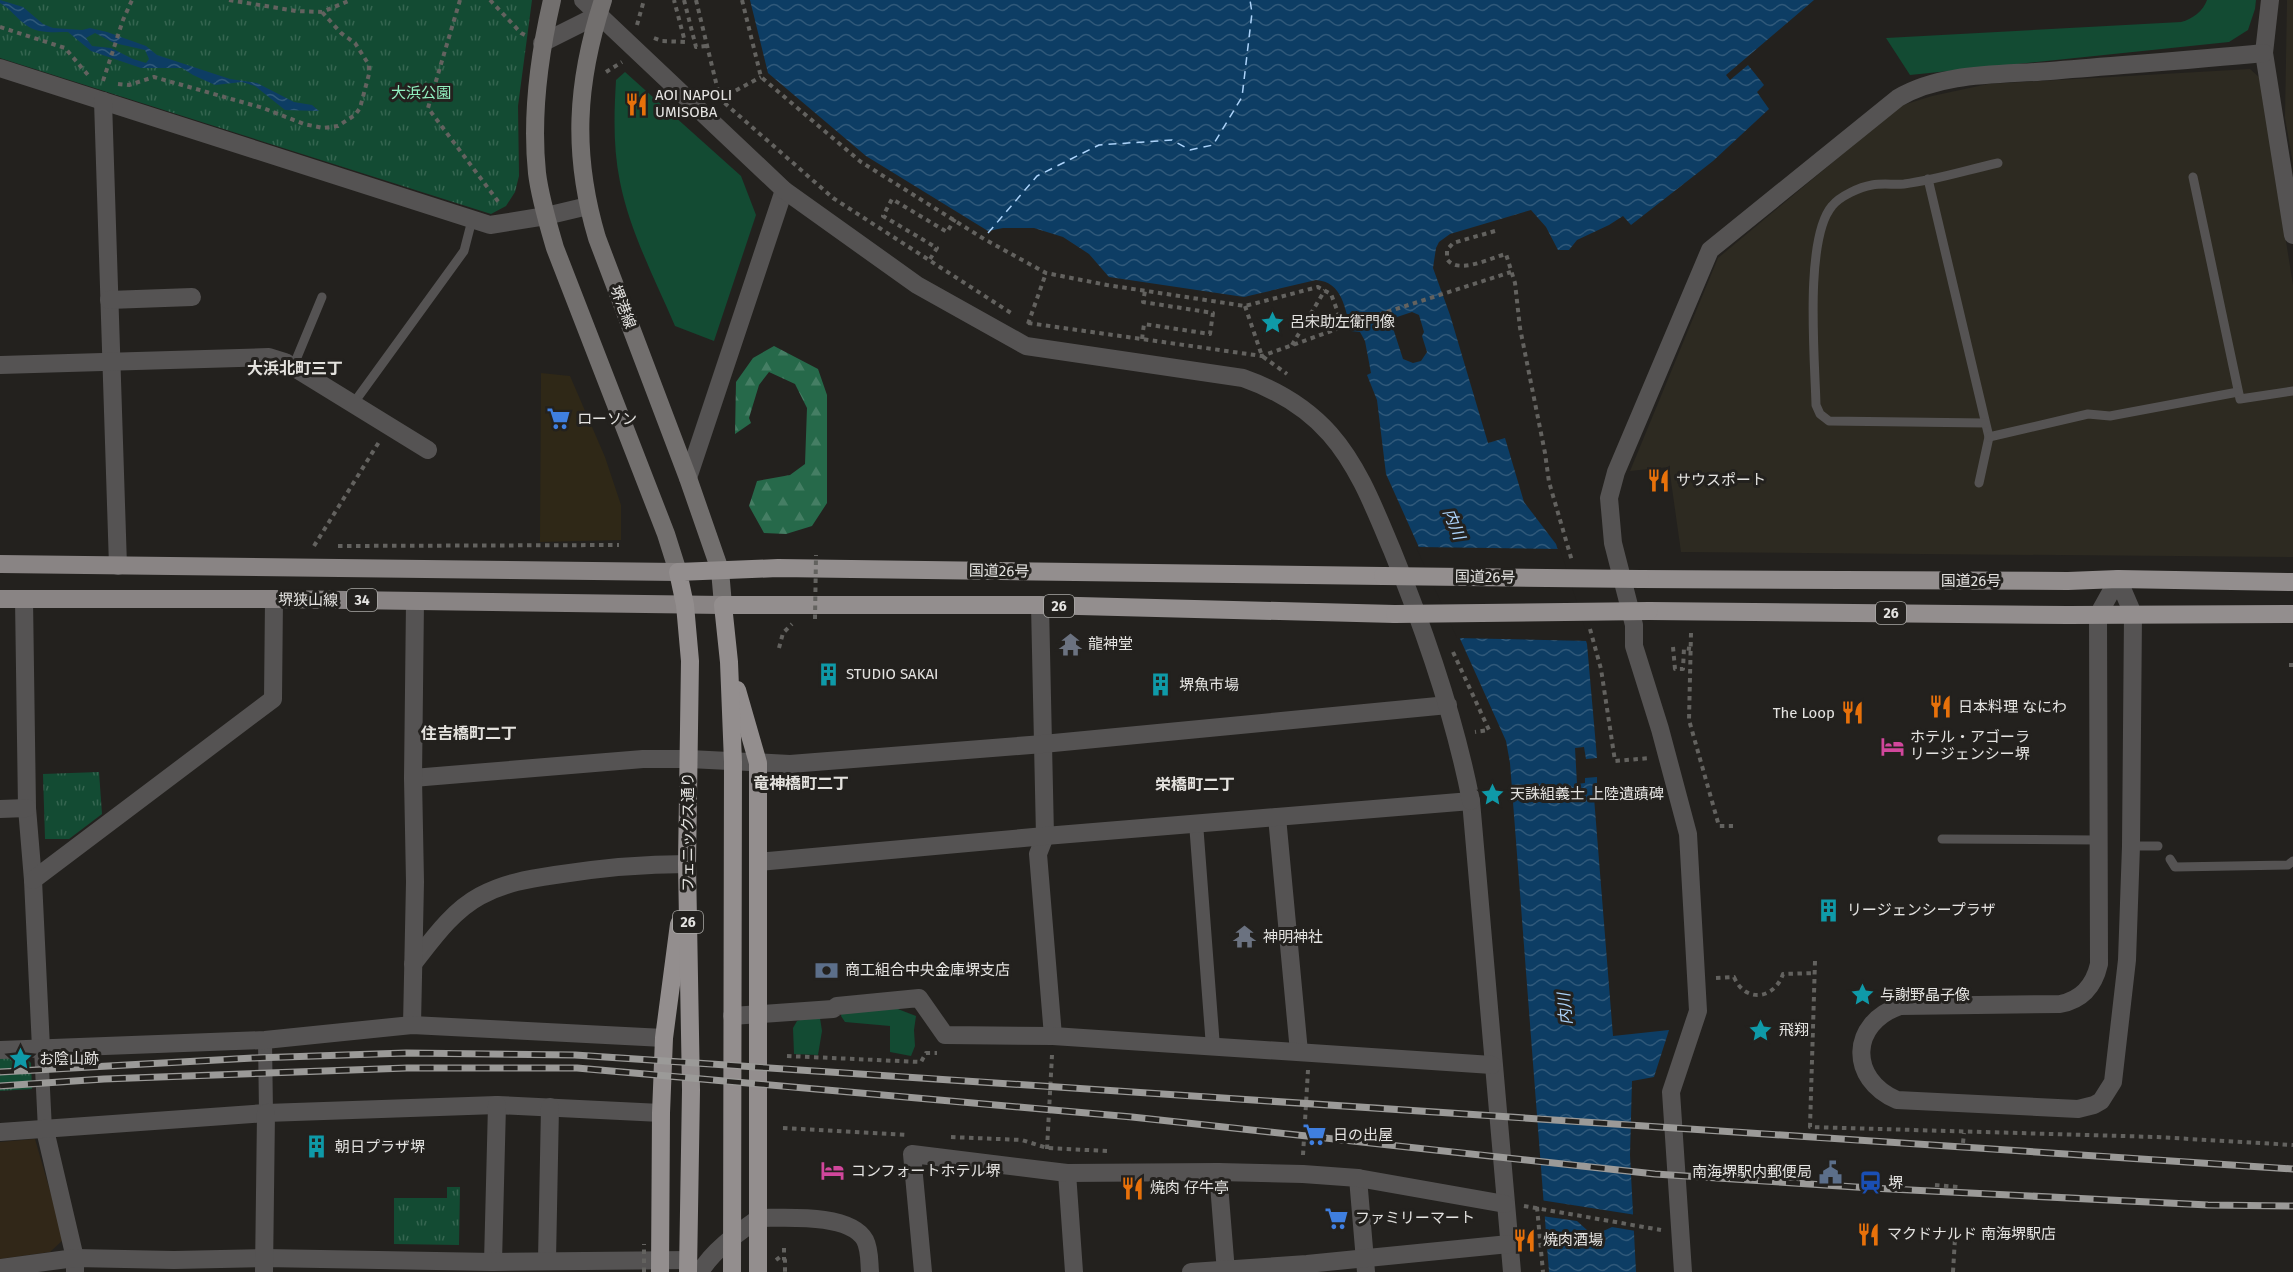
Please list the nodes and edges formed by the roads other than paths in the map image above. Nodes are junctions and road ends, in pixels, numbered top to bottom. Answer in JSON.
{"nodes":[{"id":1,"x":552,"y":0,"type":"edge"},
{"id":2,"x":583,"y":0,"type":"edge"},
{"id":3,"x":2270,"y":0,"type":"edge"},
{"id":4,"x":600,"y":8,"type":"edge"},
{"id":5,"x":542,"y":43,"type":"junction"},
{"id":6,"x":2264,"y":53,"type":"junction"},
{"id":7,"x":0,"y":68,"type":"edge"},
{"id":8,"x":103,"y":101,"type":"junction"},
{"id":9,"x":1998,"y":163,"type":"dead end"},
{"id":10,"x":2193,"y":177,"type":"dead end"},
{"id":11,"x":1928,"y":179,"type":"junction"},
{"id":12,"x":784,"y":190,"type":"junction"},
{"id":13,"x":588,"y":206,"type":"junction"},
{"id":14,"x":546,"y":216,"type":"junction"},
{"id":15,"x":471,"y":220,"type":"junction"},
{"id":16,"x":2293,"y":235,"type":"edge"},
{"id":17,"x":192,"y":297,"type":"dead end"},
{"id":18,"x":322,"y":297,"type":"dead end"},
{"id":19,"x":109,"y":300,"type":"junction"},
{"id":20,"x":112,"y":362,"type":"junction"},
{"id":21,"x":0,"y":365,"type":"edge"},
{"id":22,"x":293,"y":367,"type":"junction"},
{"id":23,"x":2293,"y":391,"type":"edge"},
{"id":24,"x":2238,"y":392,"type":"junction"},
{"id":25,"x":353,"y":404,"type":"junction"},
{"id":26,"x":1985,"y":423,"type":"junction"},
{"id":27,"x":1989,"y":437,"type":"junction"},
{"id":28,"x":428,"y":450,"type":"dead end"},
{"id":29,"x":688,"y":478,"type":"junction"},
{"id":30,"x":1979,"y":483,"type":"dead end"},
{"id":31,"x":0,"y":564,"type":"edge"},
{"id":32,"x":118,"y":566,"type":"junction"},
{"id":33,"x":720,"y":570,"type":"junction"},
{"id":34,"x":678,"y":572,"type":"junction"},
{"id":35,"x":2118,"y":579,"type":"junction"},
{"id":36,"x":2293,"y":582,"type":"edge"},
{"id":37,"x":0,"y":598,"type":"edge"},
{"id":38,"x":24,"y":599,"type":"junction"},
{"id":39,"x":274,"y":599,"type":"junction"},
{"id":40,"x":415,"y":601,"type":"junction"},
{"id":41,"x":685,"y":605,"type":"junction"},
{"id":42,"x":723,"y":605,"type":"junction"},
{"id":43,"x":1040,"y":605,"type":"junction"},
{"id":44,"x":2133,"y":614,"type":"junction"},
{"id":45,"x":2293,"y":614,"type":"edge"},
{"id":46,"x":2098,"y":615,"type":"junction"},
{"id":47,"x":729,"y":662,"type":"junction"},
{"id":48,"x":1448,"y":705,"type":"junction"},
{"id":49,"x":1043,"y":744,"type":"junction"},
{"id":50,"x":688,"y":759,"type":"junction"},
{"id":51,"x":733,"y":762,"type":"junction"},
{"id":52,"x":758,"y":763,"type":"junction"},
{"id":53,"x":413,"y":778,"type":"junction"},
{"id":54,"x":1471,"y":801,"type":"junction"},
{"id":55,"x":27,"y":808,"type":"junction"},
{"id":56,"x":0,"y":809,"type":"edge"},
{"id":57,"x":1277,"y":817,"type":"junction"},
{"id":58,"x":1196,"y":823,"type":"junction"},
{"id":59,"x":1045,"y":836,"type":"junction"},
{"id":60,"x":1942,"y":839,"type":"dead end"},
{"id":61,"x":2097,"y":840,"type":"junction"},
{"id":62,"x":2131,"y":846,"type":"junction"},
{"id":63,"x":2158,"y":846,"type":"dead end"},
{"id":64,"x":2170,"y":859,"type":"dead end"},
{"id":65,"x":2293,"y":861,"type":"edge"},
{"id":66,"x":758,"y":862,"type":"junction"},
{"id":67,"x":687,"y":864,"type":"junction"},
{"id":68,"x":33,"y":880,"type":"junction"},
{"id":69,"x":412,"y":964,"type":"junction"},
{"id":70,"x":758,"y":1014,"type":"junction"},
{"id":71,"x":732,"y":1016,"type":"junction"},
{"id":72,"x":412,"y":1025,"type":"junction"},
{"id":73,"x":1053,"y":1036,"type":"junction"},
{"id":74,"x":664,"y":1038,"type":"junction"},
{"id":75,"x":265,"y":1040,"type":"junction"},
{"id":76,"x":1213,"y":1047,"type":"junction"},
{"id":77,"x":41,"y":1048,"type":"junction"},
{"id":78,"x":0,"y":1050,"type":"edge"},
{"id":79,"x":1298,"y":1060,"type":"junction"},
{"id":80,"x":1492,"y":1065,"type":"junction"},
{"id":81,"x":497,"y":1105,"type":"junction"},
{"id":82,"x":550,"y":1107,"type":"junction"},
{"id":83,"x":266,"y":1113,"type":"junction"},
{"id":84,"x":661,"y":1113,"type":"junction"},
{"id":85,"x":45,"y":1130,"type":"junction"},
{"id":86,"x":0,"y":1132,"type":"edge"},
{"id":87,"x":1218,"y":1172,"type":"junction"},
{"id":88,"x":1067,"y":1173,"type":"junction"},
{"id":89,"x":1358,"y":1178,"type":"junction"},
{"id":90,"x":1505,"y":1204,"type":"junction"},
{"id":91,"x":759,"y":1218,"type":"junction"},
{"id":92,"x":732,"y":1229,"type":"junction"},
{"id":93,"x":1509,"y":1244,"type":"junction"},
{"id":94,"x":547,"y":1260,"type":"junction"},
{"id":95,"x":493,"y":1262,"type":"junction"},
{"id":96,"x":1366,"y":1264,"type":"edge"},
{"id":97,"x":75,"y":1265,"type":"edge"},
{"id":98,"x":264,"y":1265,"type":"edge"},
{"id":99,"x":174,"y":1266,"type":"edge"},
{"id":100,"x":660,"y":1266,"type":"edge"},
{"id":101,"x":404,"y":1267,"type":"edge"},
{"id":102,"x":0,"y":1268,"type":"edge"},
{"id":103,"x":692,"y":1268,"type":"edge"},
{"id":104,"x":1226,"y":1270,"type":"edge"},
{"id":105,"x":767,"y":1271,"type":"edge"},
{"id":106,"x":732,"y":1272,"type":"edge"},
{"id":107,"x":870,"y":1272,"type":"edge"},
{"id":108,"x":923,"y":1272,"type":"edge"},
{"id":109,"x":1074,"y":1272,"type":"edge"},
{"id":110,"x":1191,"y":1272,"type":"edge"},
{"id":111,"x":1512,"y":1272,"type":"edge"},
{"id":112,"x":1683,"y":1272,"type":"edge"}],
"edges":[{"from":1,"to":5,"type":"main road"},
{"from":2,"to":4,"type":"street"},
{"from":3,"to":6,"type":"street"},
{"from":4,"to":5,"type":"street"},
{"from":4,"to":12,"type":"street"},
{"from":4,"to":13,"type":"main road","name":"堺港線"},
{"from":5,"to":14,"type":"main road"},
{"from":6,"to":16,"type":"street"},
{"from":6,"to":112,"type":"street"},
{"from":7,"to":8,"type":"street"},
{"from":8,"to":15,"type":"street"},
{"from":8,"to":19,"type":"street"},
{"from":9,"to":11,"type":"lane"},
{"from":10,"to":24,"type":"lane"},
{"from":11,"to":26,"type":"lane"},
{"from":11,"to":26,"type":"lane"},
{"from":12,"to":29,"type":"street"},
{"from":12,"to":48,"type":"street"},
{"from":13,"to":14,"type":"street"},
{"from":13,"to":29,"type":"main road","name":"堺港線"},
{"from":14,"to":15,"type":"street"},
{"from":14,"to":34,"type":"main road"},
{"from":15,"to":25,"type":"lane"},
{"from":17,"to":19,"type":"street"},
{"from":18,"to":22,"type":"lane"},
{"from":19,"to":20,"type":"street"},
{"from":20,"to":21,"type":"street"},
{"from":20,"to":22,"type":"street"},
{"from":20,"to":32,"type":"street"},
{"from":22,"to":25,"type":"street"},
{"from":23,"to":24,"type":"lane"},
{"from":24,"to":27,"type":"lane"},
{"from":25,"to":28,"type":"street"},
{"from":26,"to":27,"type":"lane"},
{"from":27,"to":30,"type":"lane"},
{"from":29,"to":33,"type":"main road","name":"堺港線"},
{"from":31,"to":32,"type":"main road","number":"34"},
{"from":32,"to":34,"type":"main road","number":"34"},
{"from":33,"to":34,"type":"highway","name":"国道26号","number":"26"},
{"from":33,"to":35,"type":"highway","name":"国道26号","number":"26","bridge":true},
{"from":33,"to":42,"type":"main road","name":"堺港線"},
{"from":34,"to":41,"type":"highway","name":"フェニックス通り","number":"26"},
{"from":35,"to":36,"type":"highway","name":"国道26号","number":"26"},
{"from":35,"to":44,"type":"street"},
{"from":35,"to":46,"type":"street"},
{"from":37,"to":38,"type":"main road","name":"堺狭山線","number":"34"},
{"from":38,"to":39,"type":"main road","name":"堺狭山線","number":"34"},
{"from":38,"to":55,"type":"street"},
{"from":39,"to":40,"type":"main road","name":"堺狭山線","number":"34"},
{"from":39,"to":68,"type":"street"},
{"from":40,"to":41,"type":"main road","name":"堺狭山線","number":"34"},
{"from":40,"to":53,"type":"street"},
{"from":41,"to":42,"type":"main road","name":"堺狭山線","number":"34"},
{"from":41,"to":50,"type":"highway","name":"フェニックス通り","number":"26"},
{"from":42,"to":43,"type":"highway","number":"26"},
{"from":42,"to":47,"type":"highway"},
{"from":43,"to":46,"type":"highway","number":"26","bridge":true},
{"from":43,"to":49,"type":"street"},
{"from":44,"to":45,"type":"highway","number":"26"},
{"from":44,"to":46,"type":"highway","number":"26"},
{"from":44,"to":62,"type":"street"},
{"from":46,"to":61,"type":"street"},
{"from":47,"to":51,"type":"highway"},
{"from":47,"to":52,"type":"highway"},
{"from":48,"to":49,"type":"street"},
{"from":48,"to":54,"type":"street"},
{"from":49,"to":52,"type":"street"},
{"from":49,"to":59,"type":"street"},
{"from":50,"to":51,"type":"street"},
{"from":50,"to":53,"type":"street"},
{"from":50,"to":67,"type":"highway","name":"フェニックス通り","number":"26"},
{"from":51,"to":52,"type":"street"},
{"from":51,"to":71,"type":"highway"},
{"from":52,"to":66,"type":"highway"},
{"from":53,"to":69,"type":"street"},
{"from":54,"to":57,"type":"street"},
{"from":54,"to":80,"type":"street"},
{"from":55,"to":56,"type":"street"},
{"from":55,"to":68,"type":"street"},
{"from":57,"to":58,"type":"street"},
{"from":57,"to":79,"type":"street"},
{"from":58,"to":59,"type":"street"},
{"from":58,"to":76,"type":"street"},
{"from":59,"to":66,"type":"street"},
{"from":59,"to":73,"type":"street"},
{"from":60,"to":61,"type":"lane"},
{"from":61,"to":62,"type":"street"},
{"from":62,"to":63,"type":"lane"},
{"from":64,"to":65,"type":"lane"},
{"from":66,"to":70,"type":"highway"},
{"from":67,"to":69,"type":"street"},
{"from":67,"to":74,"type":"highway","number":"26"},
{"from":67,"to":103,"type":"highway","name":"フェニックス通り","number":"26"},
{"from":68,"to":77,"type":"street"},
{"from":69,"to":72,"type":"street"},
{"from":70,"to":71,"type":"street"},
{"from":70,"to":73,"type":"street"},
{"from":70,"to":91,"type":"highway"},
{"from":71,"to":92,"type":"highway"},
{"from":72,"to":74,"type":"street"},
{"from":72,"to":75,"type":"street"},
{"from":73,"to":76,"type":"street"},
{"from":74,"to":84,"type":"highway","number":"26"},
{"from":75,"to":77,"type":"street"},
{"from":75,"to":83,"type":"street"},
{"from":76,"to":79,"type":"street"},
{"from":77,"to":78,"type":"street"},
{"from":77,"to":85,"type":"street"},
{"from":79,"to":80,"type":"street"},
{"from":80,"to":90,"type":"street"},
{"from":81,"to":82,"type":"street"},
{"from":81,"to":83,"type":"street"},
{"from":81,"to":95,"type":"street"},
{"from":82,"to":84,"type":"street"},
{"from":82,"to":94,"type":"street"},
{"from":83,"to":85,"type":"street"},
{"from":83,"to":98,"type":"street"},
{"from":84,"to":100,"type":"highway","number":"26"},
{"from":85,"to":86,"type":"street"},
{"from":85,"to":97,"type":"street"},
{"from":87,"to":88,"type":"street"},
{"from":87,"to":89,"type":"street"},
{"from":87,"to":104,"type":"street"},
{"from":88,"to":108,"type":"street"},
{"from":88,"to":109,"type":"street"},
{"from":89,"to":90,"type":"street"},
{"from":89,"to":96,"type":"street"},
{"from":90,"to":93,"type":"street"},
{"from":91,"to":92,"type":"highway"},
{"from":91,"to":105,"type":"highway"},
{"from":91,"to":107,"type":"street"},
{"from":92,"to":103,"type":"street"},
{"from":92,"to":106,"type":"highway"},
{"from":93,"to":96,"type":"street"},
{"from":93,"to":111,"type":"street"},
{"from":94,"to":95,"type":"street"},
{"from":94,"to":100,"type":"street"},
{"from":95,"to":101,"type":"street"},
{"from":96,"to":104,"type":"street"},
{"from":97,"to":99,"type":"street"},
{"from":97,"to":102,"type":"street"},
{"from":98,"to":99,"type":"street"},
{"from":98,"to":101,"type":"street"},
{"from":100,"to":103,"type":"street"},
{"from":104,"to":110,"type":"street"}]}
